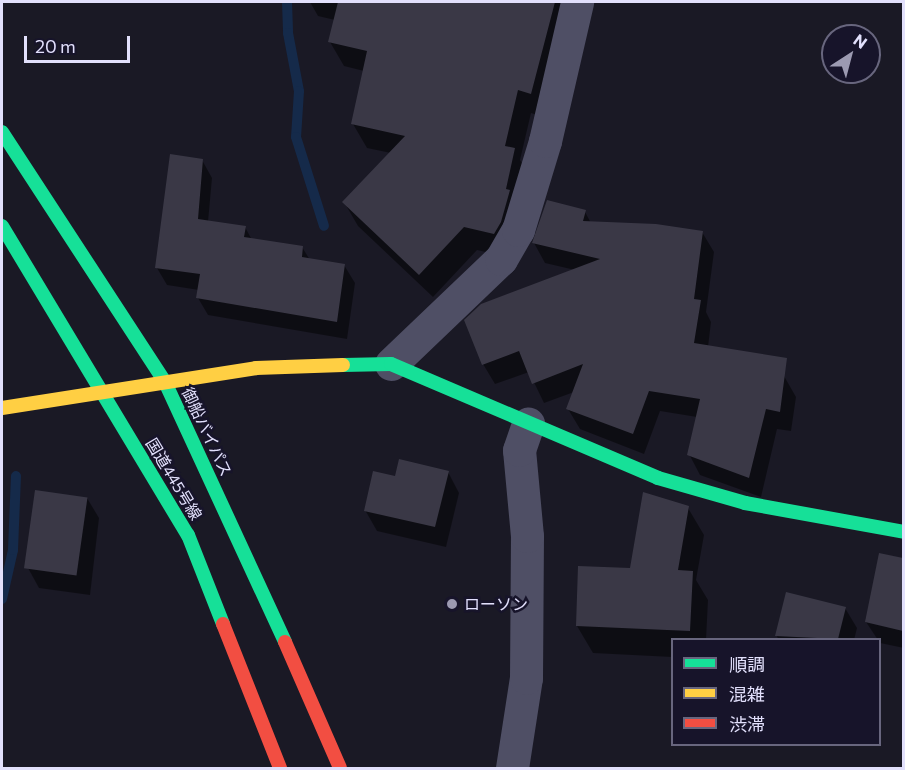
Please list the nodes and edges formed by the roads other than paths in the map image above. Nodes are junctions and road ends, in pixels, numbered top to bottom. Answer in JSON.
{"nodes":[{"id":1,"x":577,"y":2,"type":"edge"},
{"id":2,"x":2,"y":132,"type":"edge"},
{"id":3,"x":2,"y":226,"type":"edge"},
{"id":4,"x":391,"y":364,"type":"junction"},
{"id":5,"x":165,"y":382,"type":"junction"},
{"id":6,"x":101,"y":392,"type":"junction"},
{"id":7,"x":2,"y":408,"type":"edge"},
{"id":8,"x":528,"y":424,"type":"junction"},
{"id":9,"x":903,"y":532,"type":"edge"},
{"id":10,"x":280,"y":768,"type":"edge"},
{"id":11,"x":340,"y":768,"type":"edge"},
{"id":12,"x":512,"y":768,"type":"edge"}],
"edges":[{"from":1,"to":4,"type":"street"},
{"from":2,"to":5,"type":"main road","name":"御船バイパス"},
{"from":3,"to":6,"type":"main road","name":"国道445号線"},
{"from":4,"to":5,"type":"main road"},
{"from":4,"to":8,"type":"main road"},
{"from":5,"to":6,"type":"main road"},
{"from":5,"to":11,"type":"main road","name":"御船バイパス"},
{"from":6,"to":7,"type":"main road"},
{"from":6,"to":10,"type":"main road","name":"国道445号線"},
{"from":8,"to":9,"type":"main road"},
{"from":8,"to":12,"type":"street"}]}
